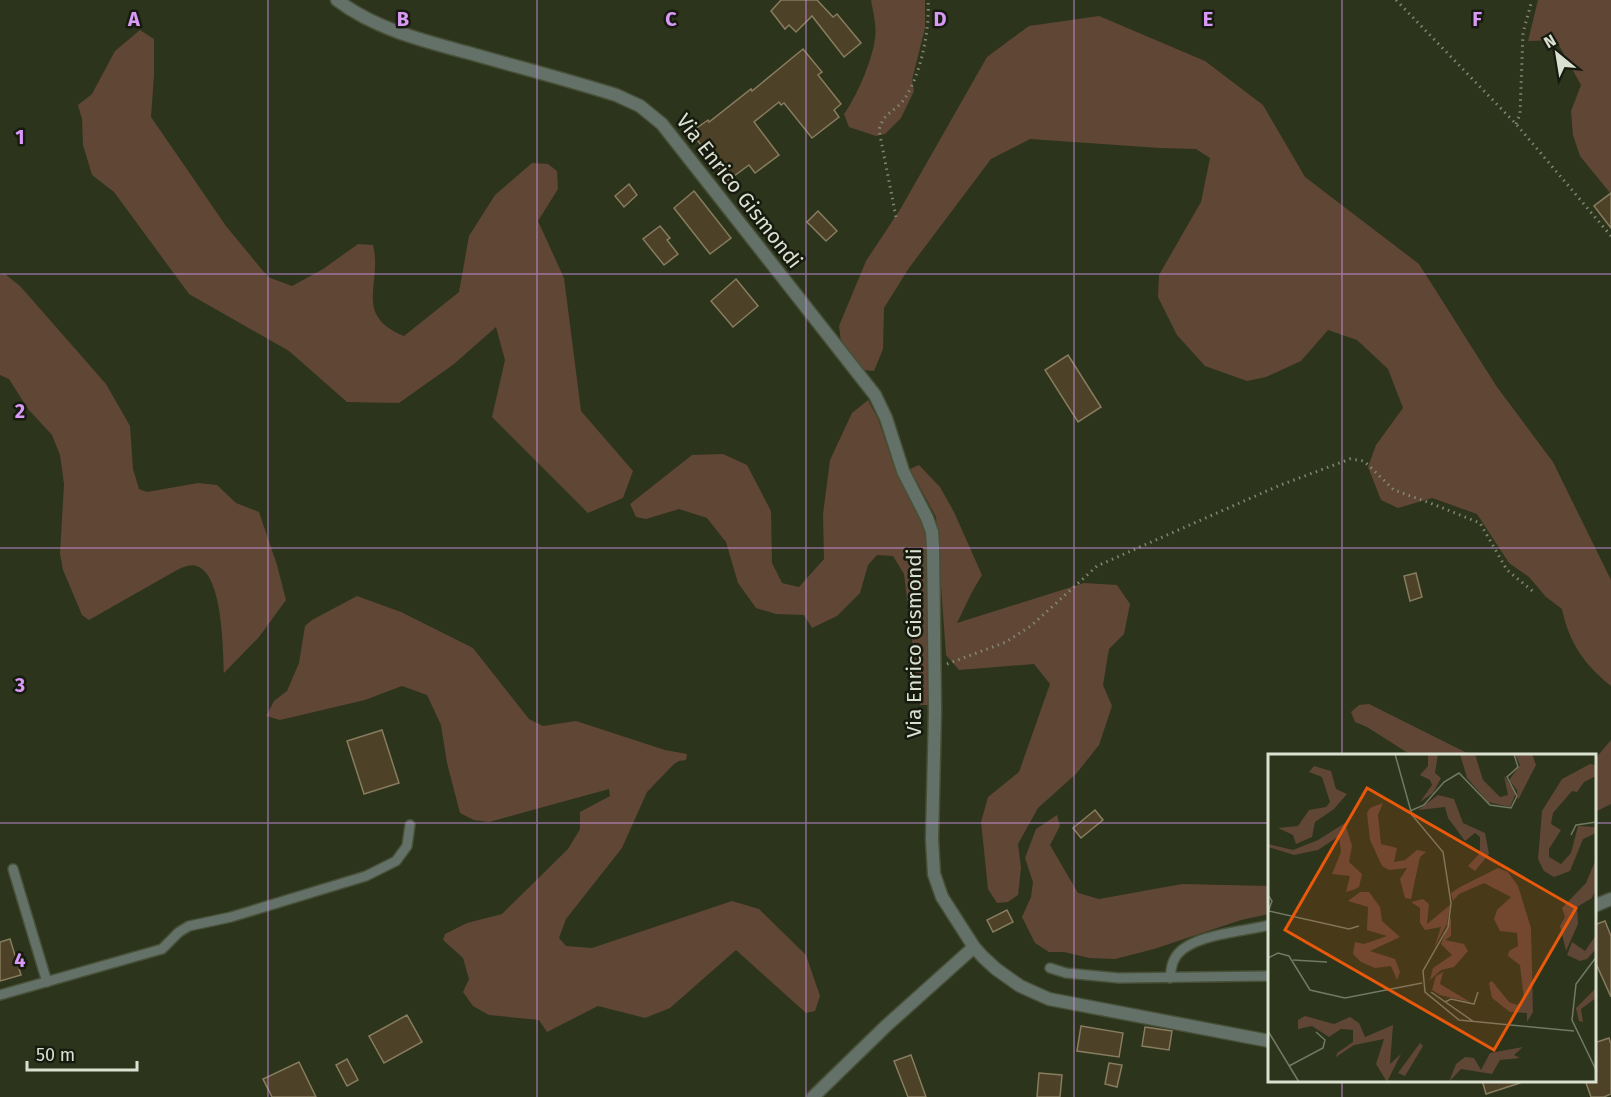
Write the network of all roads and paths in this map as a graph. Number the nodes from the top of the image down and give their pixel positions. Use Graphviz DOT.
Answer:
graph roads {
  1 [pos="337,0"];
  2 [pos="928,0"];
  3 [pos="1396,0"];
  4 [pos="1532,0"];
  5 [pos="1516,124"];
  6 [pos="896,217"];
  7 [pos="1611,236"];
  8 [pos="1535,593"];
  9 [pos="934,670"];
  10 [pos="410,825"];
  11 [pos="12,869"];
  12 [pos="1611,899"];
  13 [pos="1596,905"];
  14 [pos="1268,925"];
  15 [pos="974,947"];
  16 [pos="1050,968"];
  17 [pos="1268,976"];
  18 [pos="1170,978"];
  19 [pos="47,982"];
  20 [pos="0,995"];
  21 [pos="1268,1041"];
  22 [pos="813,1097"];
  1 -- 9 [label="street, Via Enrico Gismondi"];
  2 -- 6 [label="path"];
  3 -- 5 [label="path"];
  4 -- 5 [label="path"];
  5 -- 7 [label="path"];
  8 -- 9 [label="path"];
  9 -- 15 [label="street, Via Enrico Gismondi"];
  10 -- 19 [label="lane"];
  11 -- 19 [label="lane"];
  12 -- 13 [label="street"];
  14 -- 18 [label="lane"];
  15 -- 21 [label="street, Via Enrico Gismondi"];
  15 -- 22 [label="street"];
  16 -- 18 [label="lane"];
  17 -- 18 [label="lane"];
  19 -- 20 [label="lane"];
}
